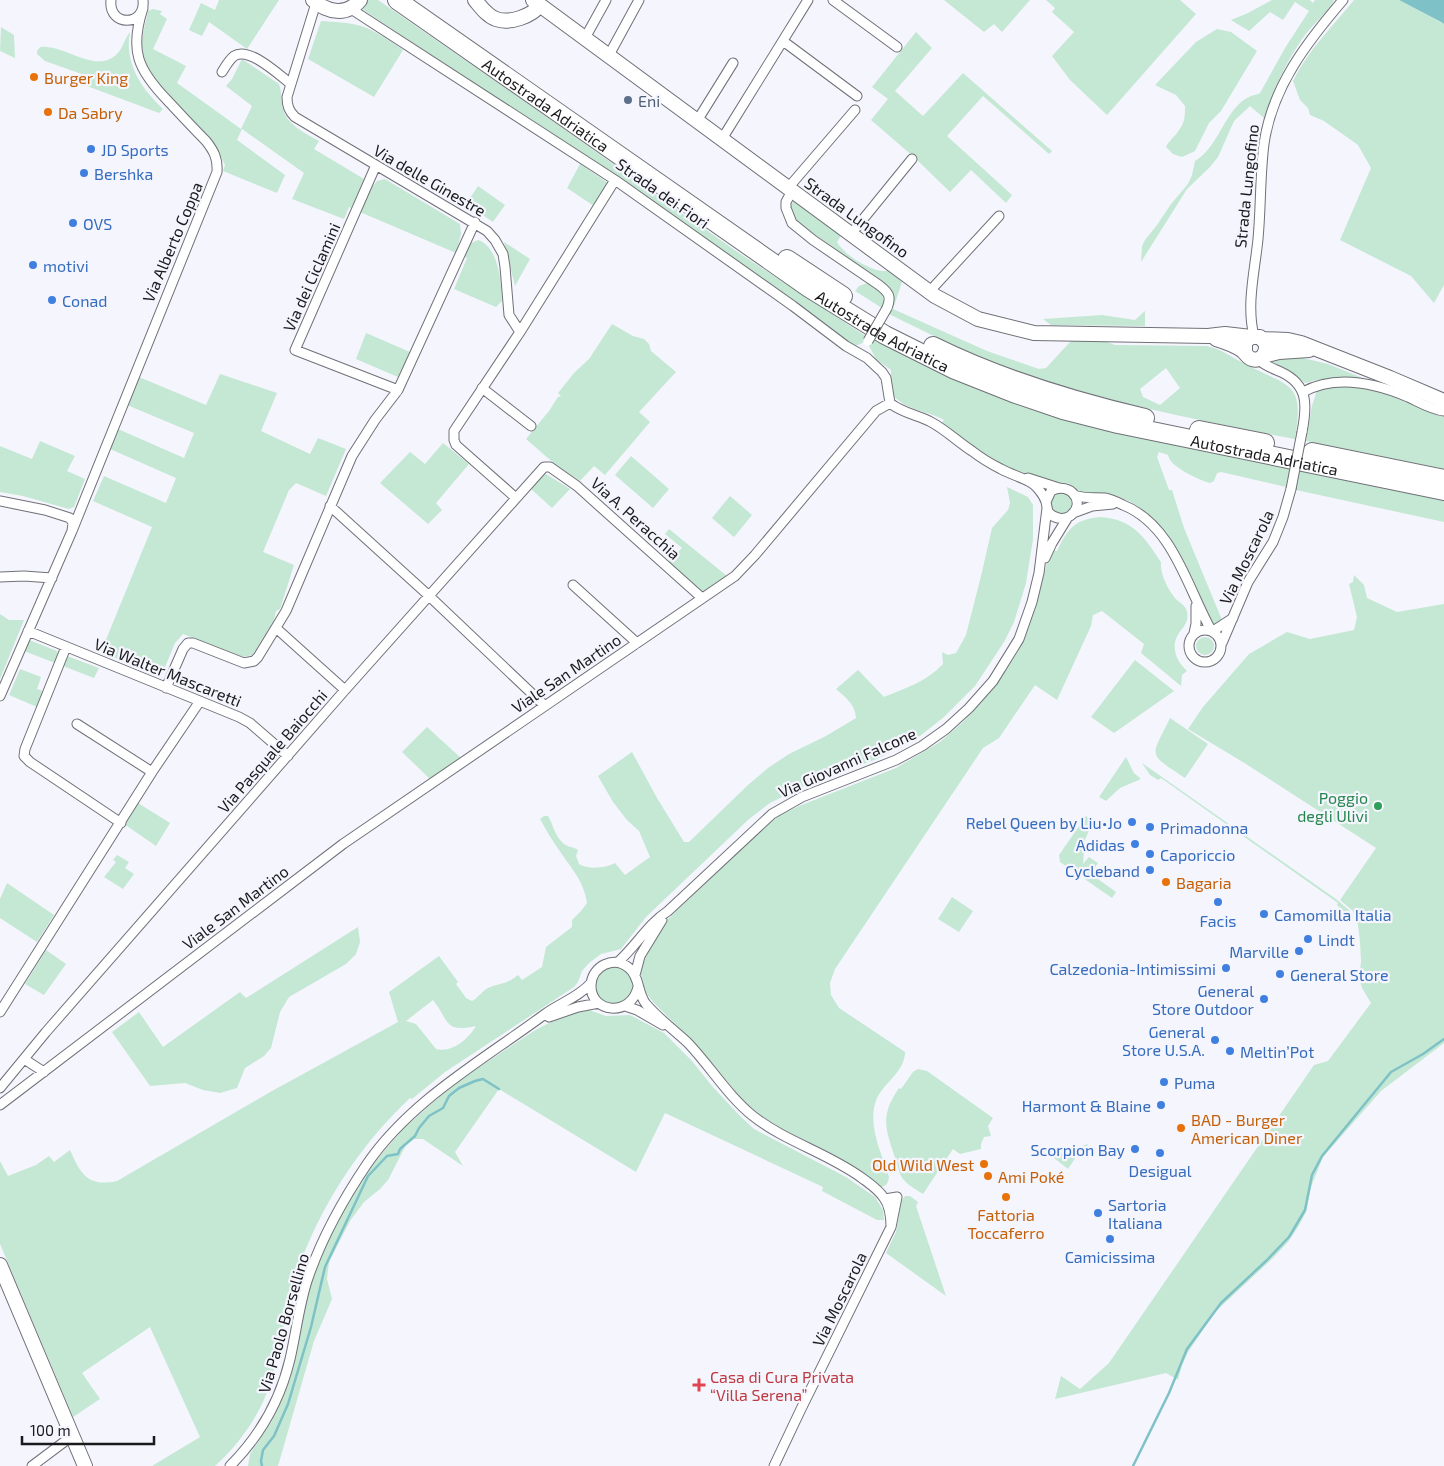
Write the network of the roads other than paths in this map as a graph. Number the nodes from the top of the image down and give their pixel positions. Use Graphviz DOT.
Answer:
graph roads {
  1 [pos="111,0"];
  2 [pos="397,0"];
  3 [pos="418,0"];
  4 [pos="475,0"];
  5 [pos="606,0"];
  6 [pos="639,0"];
  7 [pos="808,0"];
  8 [pos="833,0"];
  9 [pos="1343,0"];
  10 [pos="315,1"];
  11 [pos="539,2"];
  12 [pos="143,4"];
  13 [pos="355,4"];
  14 [pos="585,38"];
  15 [pos="783,41"];
  16 [pos="897,47"];
  17 [pos="609,55"];
  18 [pos="733,64"];
  19 [pos="222,72"];
  20 [pos="291,84"];
  21 [pos="857,96"];
  22 [pos="856,110"];
  23 [pos="697,120"];
  24 [pos="722,139"];
  25 [pos="912,159"];
  26 [pos="376,165"];
  27 [pos="615,180"];
  28 [pos="790,190"];
  29 [pos="999,216"];
  30 [pos="475,222"];
  31 [pos="850,234"];
  32 [pos="929,292"];
  33 [pos="520,332"];
  34 [pos="1208,336"];
  35 [pos="1256,337"];
  36 [pos="1320,350"];
  37 [pos="1244,352"];
  38 [pos="860,353"];
  39 [pos="1261,358"];
  40 [pos="482,388"];
  41 [pos="398,390"];
  42 [pos="1303,392"];
  43 [pos="1444,401"];
  44 [pos="890,403"];
  45 [pos="1444,411"];
  46 [pos="531,426"];
  47 [pos="546,466"];
  48 [pos="1013,474"];
  49 [pos="1444,478"];
  50 [pos="1059,488"];
  51 [pos="1444,491"];
  52 [pos="1074,495"];
  53 [pos="516,498"];
  54 [pos="0,501"];
  55 [pos="84,503"];
  56 [pos="1046,505"];
  57 [pos="1123,505"];
  58 [pos="330,506"];
  59 [pos="57,513"];
  60 [pos="1070,515"];
  61 [pos="72,531"];
  62 [pos="1039,573"];
  63 [pos="0,577"];
  64 [pos="52,578"];
  65 [pos="572,585"];
  66 [pos="429,596"];
  67 [pos="1194,596"];
  68 [pos="702,598"];
  69 [pos="1234,618"];
  70 [pos="276,628"];
  71 [pos="1212,630"];
  72 [pos="28,631"];
  73 [pos="1194,633"];
  74 [pos="637,643"];
  75 [pos="1222,643"];
  76 [pos="66,647"];
  77 [pos="166,688"];
  78 [pos="345,690"];
  79 [pos="0,696"];
  80 [pos="200,701"];
  81 [pos="545,706"];
  82 [pos="78,724"];
  83 [pos="288,756"];
  84 [pos="152,772"];
  85 [pos="121,823"];
  86 [pos="668,911"];
  87 [pos="618,962"];
  88 [pos="636,975"];
  89 [pos="591,982"];
  90 [pos="638,987"];
  91 [pos="599,1003"];
  92 [pos="625,1006"];
  93 [pos="0,1012"];
  94 [pos="533,1024"];
  95 [pos="675,1032"];
  96 [pos="24,1059"];
  97 [pos="44,1072"];
  98 [pos="0,1088"];
  99 [pos="1,1102"];
  100 [pos="885,1199"];
  101 [pos="891,1227"];
  102 [pos="0,1265"];
  103 [pos="72,1436"];
  104 [pos="235,1464"];
  105 [pos="32,1466"];
  106 [pos="85,1466"];
  107 [pos="774,1466"];
  1 -- 12 [label="street"];
  2 -- 51 [label="highway, Autostrada Adriatica"];
  3 -- 49 [label="highway, Autostrada Adriatica"];
  4 -- 11 [label="main road"];
  5 -- 14 [label="street"];
  6 -- 17 [label="street"];
  7 -- 15 [label="street"];
  8 -- 16 [label="street"];
  9 -- 35 [label="street, Strada Lungofino"];
  10 -- 13 [label="main road, Strada dei Fiori"];
  10 -- 20 [label="street, Via delle Ginestre"];
  11 -- 14 [label="main road, Strada Lungofino"];
  12 -- 55 [label="street, Via Alberto Coppa"];
  13 -- 27 [label="street, Strada dei Fiori"];
  14 -- 17 [label="main road, Strada Lungofino"];
  15 -- 21 [label="street"];
  15 -- 24 [label="street"];
  17 -- 23 [label="main road, Strada Lungofino"];
  18 -- 23 [label="street"];
  19 -- 20 [label="street"];
  20 -- 26 [label="street, Via delle Ginestre"];
  22 -- 28 [label="street"];
  23 -- 24 [label="main road, Strada Lungofino"];
  24 -- 28 [label="main road, Strada Lungofino"];
  25 -- 31 [label="street"];
  26 -- 30 [label="street, Via delle Ginestre"];
  26 -- 41 [label="street, Via dei Ciclamini"];
  27 -- 33 [label="street"];
  27 -- 38 [label="street, Strada dei Fiori"];
  28 -- 31 [label="main road, Strada Lungofino"];
  28 -- 38 [label="street, bridge"];
  29 -- 32 [label="street"];
  30 -- 33 [label="street, Via delle Ginestre"];
  30 -- 41 [label="street"];
  31 -- 32 [label="main road, Strada Lungofino"];
  32 -- 34 [label="main road, Strada Lungofino"];
  33 -- 40 [label="street"];
  34 -- 35 [label="main road, Strada Lungofino"];
  34 -- 37 [label="main road, Strada Lungofino"];
  35 -- 36 [label="main road, Strada Lungofino"];
  35 -- 37 [label="main road"];
  35 -- 39 [label="main road, Strada Lungofino"];
  36 -- 39 [label="main road, Strada Lungofino"];
  36 -- 43 [label="main road, Strada Lungofino"];
  37 -- 39 [label="main road, Strada Lungofino"];
  38 -- 44 [label="street"];
  39 -- 42 [label="street"];
  40 -- 46 [label="street"];
  40 -- 53 [label="street"];
  41 -- 58 [label="street"];
  42 -- 45 [label="street"];
  42 -- 69 [label="street, Via Moscarola, bridge"];
  44 -- 48 [label="street"];
  44 -- 68 [label="street, Viale San Martino"];
  47 -- 53 [label="street, Via Pasquale Baiocchi"];
  47 -- 68 [label="street, Via A. Peracchia"];
  48 -- 50 [label="street"];
  48 -- 56 [label="street"];
  50 -- 52 [label="street"];
  50 -- 56 [label="street"];
  52 -- 57 [label="street"];
  52 -- 60 [label="street"];
  53 -- 66 [label="street, Via Pasquale Baiocchi"];
  54 -- 59 [label="street"];
  55 -- 59 [label="street"];
  55 -- 61 [label="street, Via Alberto Coppa"];
  56 -- 60 [label="street"];
  56 -- 62 [label="street, Via Giovanni Falcone"];
  57 -- 60 [label="street"];
  57 -- 67 [label="street"];
  58 -- 66 [label="street"];
  58 -- 70 [label="street"];
  59 -- 61 [label="street"];
  60 -- 62 [label="street, Via Giovanni Falcone"];
  61 -- 64 [label="street, Via Alberto Coppa"];
  62 -- 86 [label="street, Via Giovanni Falcone"];
  63 -- 64 [label="street"];
  64 -- 72 [label="street, Via Alberto Coppa"];
  65 -- 74 [label="street"];
  66 -- 78 [label="street, Via Pasquale Baiocchi"];
  66 -- 81 [label="street"];
  67 -- 71 [label="street"];
  67 -- 73 [label="street"];
  68 -- 74 [label="street, Viale San Martino"];
  69 -- 71 [label="street"];
  69 -- 75 [label="street, Via Moscarola"];
  70 -- 77 [label="street"];
  70 -- 78 [label="street"];
  71 -- 73 [label="street"];
  71 -- 75 [label="street"];
  72 -- 76 [label="street, Via Walter Mascaretti"];
  72 -- 79 [label="street, Via Alberto Coppa"];
  73 -- 75 [label="street"];
  74 -- 81 [label="street, Viale San Martino"];
  76 -- 77 [label="street, Via Walter Mascaretti"];
  76 -- 85 [label="street"];
  77 -- 80 [label="street, Via Walter Mascaretti"];
  78 -- 83 [label="street, Via Pasquale Baiocchi"];
  80 -- 83 [label="street, Via Walter Mascaretti"];
  80 -- 84 [label="street"];
  81 -- 97 [label="street, Viale San Martino"];
  82 -- 84 [label="street"];
  83 -- 96 [label="street, Via Pasquale Baiocchi"];
  84 -- 85 [label="street"];
  85 -- 93 [label="street"];
  86 -- 87 [label="street, Via Giovanni Falcone"];
  86 -- 88 [label="street, Via Giovanni Falcone"];
  87 -- 88 [label="street"];
  87 -- 89 [label="street"];
  88 -- 90 [label="street"];
  89 -- 91 [label="street"];
  89 -- 94 [label="street, Via Paolo Borsellino"];
  90 -- 92 [label="street"];
  90 -- 95 [label="street"];
  91 -- 92 [label="street"];
  91 -- 94 [label="street, Via Paolo Borsellino"];
  92 -- 95 [label="street"];
  94 -- 104 [label="street, Via Paolo Borsellino"];
  95 -- 100 [label="street"];
  96 -- 97 [label="street"];
  96 -- 98 [label="street, Via Pasquale Baiocchi"];
  97 -- 99 [label="street, Viale San Martino"];
  100 -- 101 [label="street"];
  100 -- 101 [label="street, Via Moscarola"];
  101 -- 107 [label="street, Via Moscarola"];
  102 -- 103 [label="main road"];
  103 -- 105 [label="street"];
  103 -- 106 [label="main road"];
}
